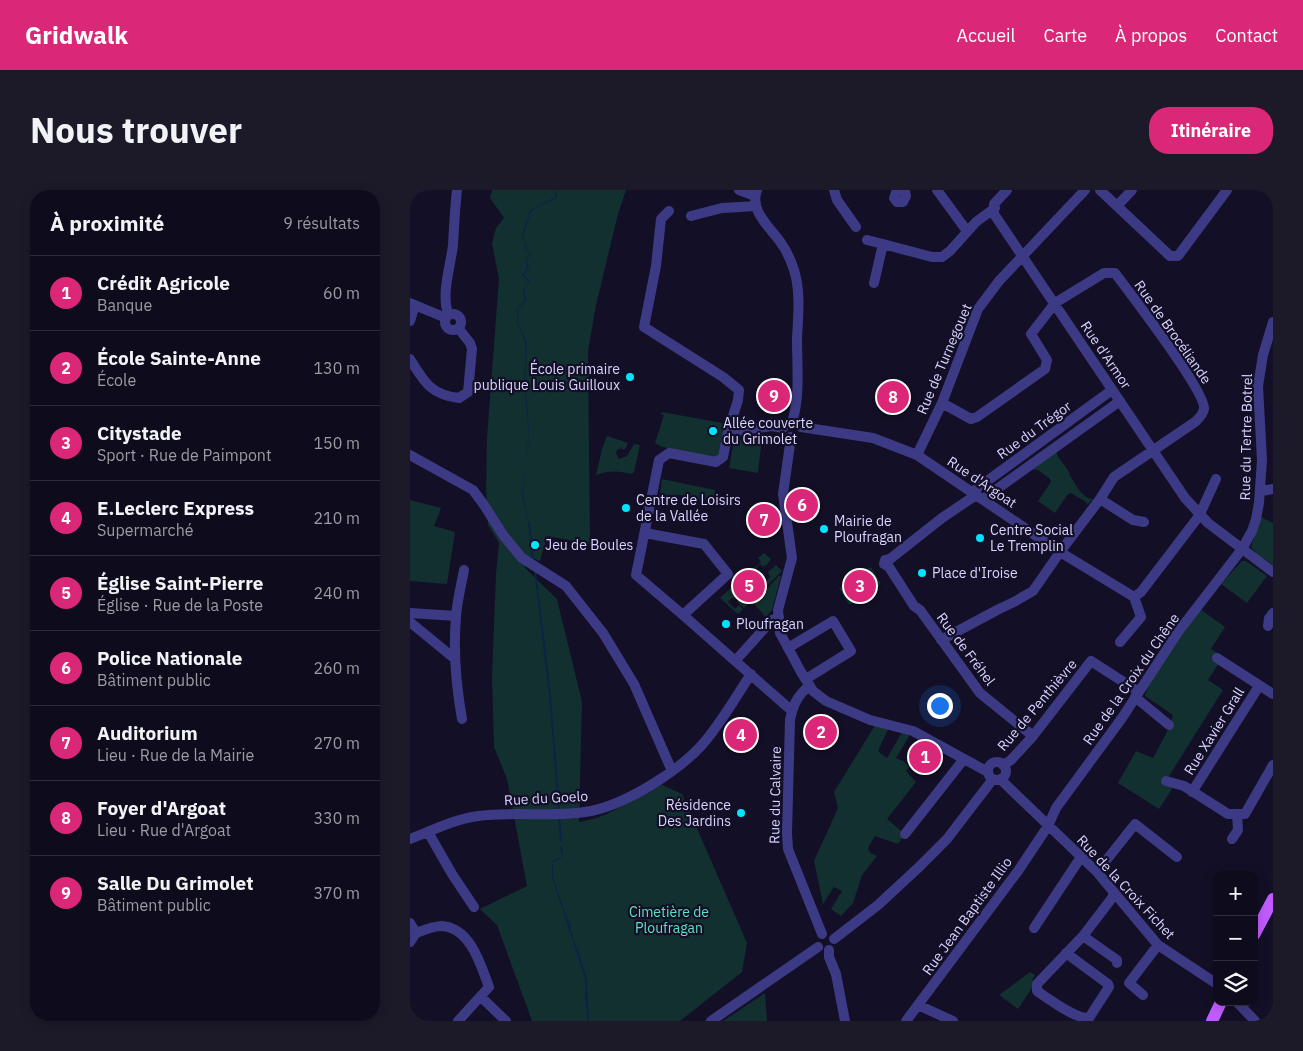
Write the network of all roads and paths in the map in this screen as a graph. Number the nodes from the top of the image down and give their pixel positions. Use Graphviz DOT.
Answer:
graph roads {
  1 [pos="457,190"];
  2 [pos="739,190"];
  3 [pos="897,190"];
  4 [pos="905,190"];
  5 [pos="937,190"];
  6 [pos="1007,190"];
  7 [pos="1085,190"];
  8 [pos="1100,190"];
  9 [pos="1132,190"];
  10 [pos="1227,190"];
  11 [pos="832,191"];
  12 [pos="756,197"];
  13 [pos="1117,206"];
  14 [pos="994,208"];
  15 [pos="669,211"];
  16 [pos="691,216"];
  17 [pos="856,228"];
  18 [pos="967,232"];
  19 [pos="867,240"];
  20 [pos="883,244"];
  21 [pos="1023,255"];
  22 [pos="874,283"];
  23 [pos="1055,303"];
  24 [pos="413,304"];
  25 [pos="448,316"];
  26 [pos="410,321"];
  27 [pos="1273,322"];
  28 [pos="410,360"];
  29 [pos="1112,390"];
  30 [pos="1120,401"];
  31 [pos="942,403"];
  32 [pos="793,419"];
  33 [pos="801,426"];
  34 [pos="783,428"];
  35 [pos="728,432"];
  36 [pos="791,437"];
  37 [pos="1152,450"];
  38 [pos="917,455"];
  39 [pos="410,456"];
  40 [pos="1216,479"];
  41 [pos="1273,489"];
  42 [pos="1261,490"];
  43 [pos="977,495"];
  44 [pos="1100,500"];
  45 [pos="1199,516"];
  46 [pos="1144,522"];
  47 [pos="645,533"];
  48 [pos="1242,549"];
  49 [pos="1060,552"];
  50 [pos="464,570"];
  51 [pos="1273,572"];
  52 [pos="1134,597"];
  53 [pos="1273,613"];
  54 [pos="456,616"];
  55 [pos="683,616"];
  56 [pos="778,617"];
  57 [pos="410,618"];
  58 [pos="1268,626"];
  59 [pos="942,640"];
  60 [pos="1120,642"];
  61 [pos="788,648"];
  62 [pos="1217,658"];
  63 [pos="455,659"];
  64 [pos="736,660"];
  65 [pos="751,674"];
  66 [pos="808,683"];
  67 [pos="1259,686"];
  68 [pos="1137,694"];
  69 [pos="1273,694"];
  70 [pos="792,711"];
  71 [pos="462,719"];
  72 [pos="1169,724"];
  73 [pos="1033,736"];
  74 [pos="964,759"];
  75 [pos="1004,765"];
  76 [pos="1272,769"];
  77 [pos="672,771"];
  78 [pos="993,777"];
  79 [pos="1166,781"];
  80 [pos="1192,792"];
  81 [pos="1237,814"];
  82 [pos="1048,826"];
  83 [pos="428,832"];
  84 [pos="905,834"];
  85 [pos="410,839"];
  86 [pos="1232,839"];
  87 [pos="1081,857"];
  88 [pos="1177,857"];
  89 [pos="1097,872"];
  90 [pos="1114,892"];
  91 [pos="1273,899"];
  92 [pos="474,907"];
  93 [pos="410,923"];
  94 [pos="1258,927"];
  95 [pos="1034,928"];
  96 [pos="416,933"];
  97 [pos="822,934"];
  98 [pos="1083,936"];
  99 [pos="834,939"];
  100 [pos="410,942"];
  101 [pos="1158,945"];
  102 [pos="818,946"];
  103 [pos="829,950"];
  104 [pos="1066,953"];
  105 [pos="1117,964"];
  106 [pos="1213,981"];
  107 [pos="1143,995"];
  108 [pos="481,998"];
  109 [pos="918,1005"];
  110 [pos="1219,1006"];
  111 [pos="1241,1006"];
  112 [pos="1091,1019"];
  113 [pos="458,1021"];
  114 [pos="506,1021"];
  115 [pos="711,1021"];
  116 [pos="845,1021"];
  117 [pos="906,1021"];
  118 [pos="953,1021"];
  119 [pos="1212,1021"];
  120 [pos="1255,1021"];
  1 -- 25 [label="street"];
  2 -- 12 [label="street"];
  3 -- 4 [label="street"];
  5 -- 18 [label="street"];
  6 -- 14 [label="street"];
  7 -- 21 [label="street, Rue de Turnegouet"];
  8 -- 13 [label="street"];
  9 -- 13 [label="street"];
  10 -- 13 [label="street"];
  11 -- 17 [label="street"];
  12 -- 16 [label="street"];
  12 -- 32 [label="street"];
  14 -- 18 [label="street"];
  14 -- 21 [label="street, Rue d'Armor"];
  15 -- 35 [label="street"];
  18 -- 20 [label="street"];
  19 -- 20 [label="street"];
  20 -- 22 [label="street"];
  21 -- 23 [label="street, Rue d'Armor"];
  21 -- 31 [label="street, Rue de Turnegouet"];
  23 -- 29 [label="street, Rue d'Armor"];
  23 -- 31 [label="street"];
  23 -- 37 [label="street, Rue de Brocéliande"];
  24 -- 25 [label="street"];
  24 -- 26 [label="street"];
  25 -- 28 [label="street"];
  27 -- 42 [label="street, Rue du Tertre Botrel"];
  29 -- 30 [label="street, Rue d'Armor"];
  29 -- 43 [label="street, Rue du Trégor"];
  30 -- 37 [label="street, Rue d'Armor"];
  30 -- 43 [label="street, Rue du Trégor"];
  31 -- 38 [label="street, Rue de Turnegouet"];
  32 -- 33 [label="street"];
  32 -- 34 [label="street"];
  33 -- 36 [label="street"];
  33 -- 38 [label="street, Rue d'Argoat"];
  34 -- 35 [label="street"];
  34 -- 36 [label="street"];
  35 -- 47 [label="street"];
  36 -- 56 [label="street"];
  37 -- 44 [label="street"];
  37 -- 45 [label="street, Rue d'Armor"];
  38 -- 43 [label="street, Rue d'Argoat"];
  39 -- 77 [label="street"];
  40 -- 45 [label="street"];
  41 -- 42 [label="street"];
  42 -- 48 [label="street, Rue du Tertre Botrel"];
  43 -- 49 [label="street, Rue d'Argoat"];
  43 -- 59 [label="street, Rue de Fréhel"];
  44 -- 46 [label="street"];
  44 -- 49 [label="street"];
  45 -- 48 [label="street, Rue d'Armor"];
  45 -- 52 [label="street"];
  47 -- 55 [label="street"];
  47 -- 55 [label="street"];
  48 -- 51 [label="street, Rue d'Armor"];
  48 -- 68 [label="street, Rue de la Croix du Chêne"];
  49 -- 52 [label="street, Rue d'Argoat"];
  49 -- 59 [label="street"];
  50 -- 54 [label="street"];
  52 -- 60 [label="street"];
  53 -- 58 [label="street"];
  54 -- 57 [label="street"];
  54 -- 63 [label="street"];
  55 -- 64 [label="street"];
  56 -- 61 [label="street"];
  56 -- 64 [label="street"];
  57 -- 63 [label="street"];
  59 -- 73 [label="street, Rue de Fréhel"];
  61 -- 66 [label="street"];
  61 -- 66 [label="street, Rue du Calvaire"];
  62 -- 67 [label="street"];
  63 -- 71 [label="street"];
  64 -- 65 [label="street"];
  65 -- 70 [label="street"];
  65 -- 77 [label="street, Rue du Goelo"];
  66 -- 70 [label="street, Rue du Calvaire"];
  66 -- 74 [label="street, Rue de la Croix Fichet"];
  67 -- 69 [label="street"];
  67 -- 80 [label="street, Rue Xavier Grall"];
  68 -- 72 [label="street"];
  68 -- 73 [label="street, Rue de Penthièvre"];
  68 -- 82 [label="street, Rue de la Croix du Chêne"];
  70 -- 97 [label="street, Rue du Calvaire"];
  73 -- 75 [label="street, Rue de Penthièvre"];
  74 -- 78 [label="street, Rue de la Croix Fichet"];
  74 -- 84 [label="street"];
  75 -- 78 [label="street"];
  75 -- 78 [label="street"];
  76 -- 81 [label="street"];
  77 -- 83 [label="street, Rue du Goelo"];
  78 -- 82 [label="street, Rue de la Croix Fichet"];
  78 -- 99 [label="street"];
  79 -- 80 [label="street"];
  80 -- 81 [label="street"];
  81 -- 86 [label="street"];
  82 -- 87 [label="street, Rue de la Croix Fichet"];
  82 -- 109 [label="street, Rue Jean Baptiste Illio"];
  83 -- 85 [label="street, Rue du Goelo"];
  83 -- 92 [label="street"];
  87 -- 89 [label="street, Rue de la Croix Fichet"];
  87 -- 95 [label="street"];
  88 -- 89 [label="street"];
  89 -- 90 [label="street, Rue de la Croix Fichet"];
  90 -- 98 [label="street"];
  90 -- 101 [label="street, Rue de la Croix Fichet"];
  91 -- 94 [label="main road"];
  93 -- 96 [label="street"];
  96 -- 100 [label="street"];
  96 -- 108 [label="street"];
  97 -- 99 [label="street"];
  97 -- 102 [label="street"];
  98 -- 104 [label="street"];
  98 -- 105 [label="street"];
  99 -- 103 [label="street"];
  101 -- 106 [label="street, Rue de la Croix Fichet"];
  101 -- 107 [label="street"];
  102 -- 103 [label="street"];
  102 -- 115 [label="street"];
  103 -- 116 [label="street"];
  104 -- 112 [label="street"];
  104 -- 112 [label="street"];
  108 -- 113 [label="street"];
  108 -- 114 [label="street"];
  109 -- 117 [label="street, Rue Jean Baptiste Illio"];
  109 -- 118 [label="street"];
  110 -- 119 [label="main road"];
  111 -- 120 [label="street"];
}
